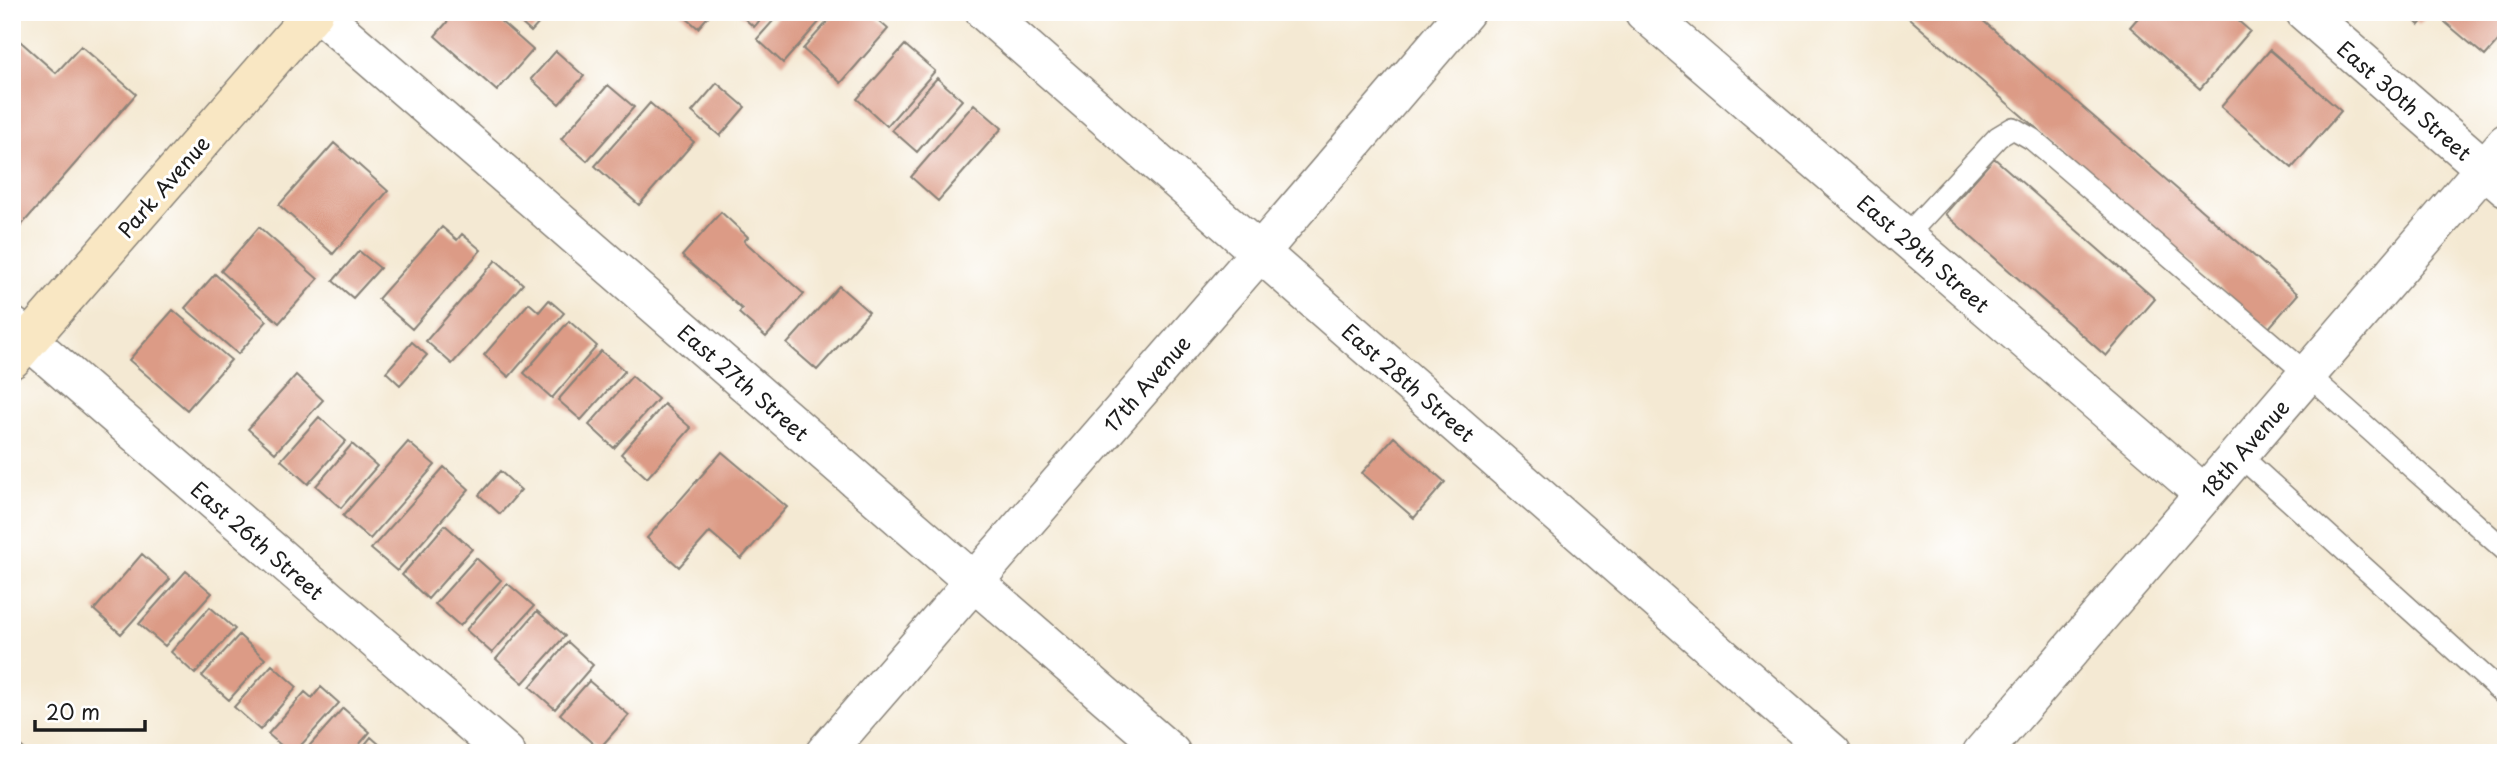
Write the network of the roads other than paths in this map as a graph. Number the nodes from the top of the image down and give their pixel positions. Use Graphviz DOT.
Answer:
graph roads {
  1 [pos="316,12"];
  2 [pos="985,12"];
  3 [pos="1465,12"];
  4 [pos="1644,12"];
  5 [pos="2305,12"];
  6 [pos="2499,166"];
  7 [pos="1905,237"];
  8 [pos="1260,252"];
  9 [pos="18,342"];
  10 [pos="2307,374"];
  11 [pos="2238,454"];
  12 [pos="2204,494"];
  13 [pos="2506,551"];
  14 [pos="974,582"];
  15 [pos="2506,696"];
  16 [pos="506,753"];
  17 [pos="825,753"];
  18 [pos="1171,753"];
  19 [pos="1832,753"];
  20 [pos="1982,753"];
  1 -- 9 [label="street, Park Avenue"];
  1 -- 14 [label="street, East 27th Street"];
  2 -- 8 [label="street, East 28th Street"];
  3 -- 8 [label="street, 17th Avenue"];
  4 -- 7 [label="street, East 29th Street"];
  5 -- 6 [label="street, East 30th Street"];
  6 -- 10 [label="street, 18th Avenue"];
  7 -- 10 [label="lane"];
  7 -- 12 [label="street, East 29th Street"];
  8 -- 14 [label="street, 17th Avenue"];
  8 -- 19 [label="street, East 28th Street"];
  9 -- 16 [label="street, East 26th Street"];
  10 -- 11 [label="street, 18th Avenue"];
  10 -- 13 [label="lane"];
  11 -- 12 [label="street, 18th Avenue"];
  11 -- 15 [label="lane"];
  12 -- 20 [label="street, 18th Avenue"];
  14 -- 17 [label="street, 17th Avenue"];
  14 -- 18 [label="street, East 27th Street"];
}
